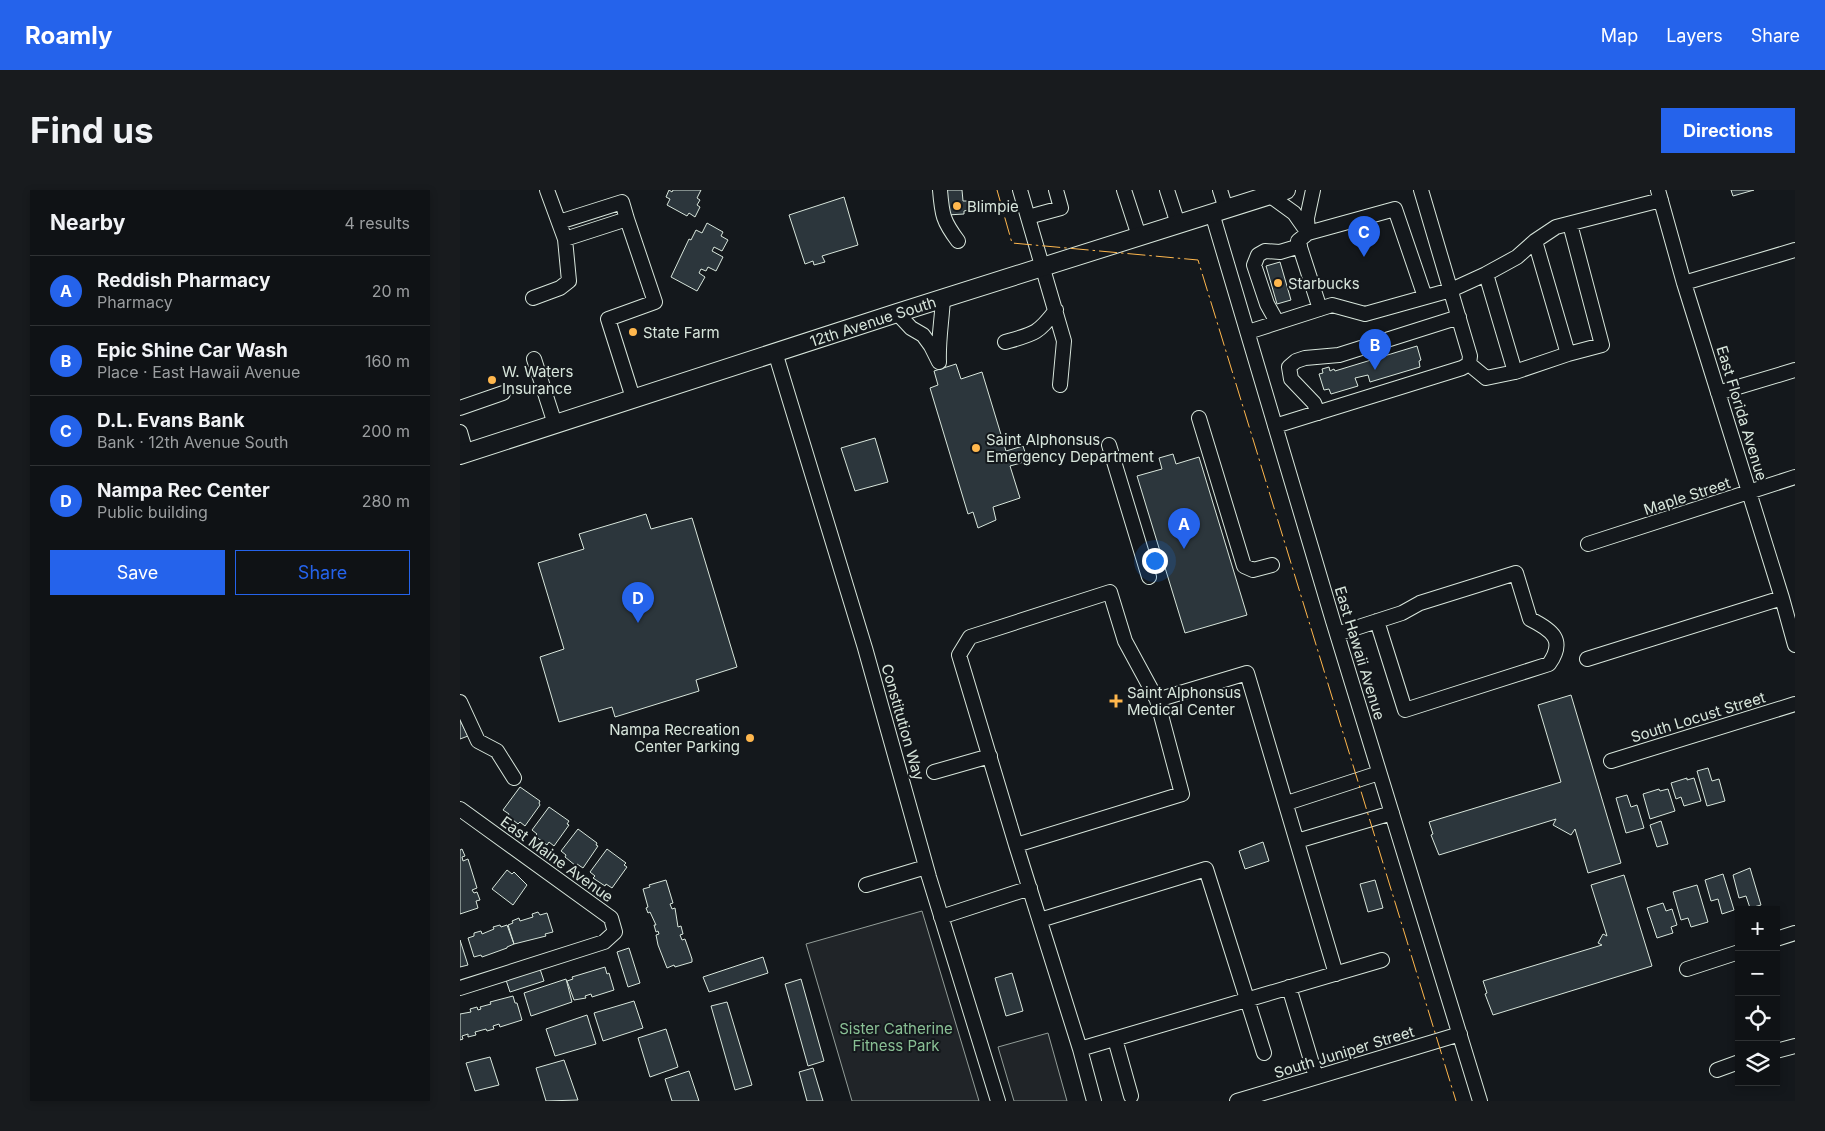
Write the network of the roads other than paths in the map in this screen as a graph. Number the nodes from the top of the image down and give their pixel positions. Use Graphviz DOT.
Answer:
graph roads {
  1 [pos="548,190"];
  2 [pos="940,190"];
  3 [pos="1020,190"];
  4 [pos="1056,190"];
  5 [pos="1124,190"];
  6 [pos="1167,190"];
  7 [pos="1220,190"];
  8 [pos="1313,190"];
  9 [pos="1421,190"];
  10 [pos="1278,193"];
  11 [pos="1659,193"];
  12 [pos="1219,211"];
  13 [pos="1028,217"];
  14 [pos="627,218"];
  15 [pos="559,222"];
  16 [pos="1178,224"];
  17 [pos="1570,224"];
  18 [pos="1308,233"];
  19 [pos="1139,236"];
  20 [pos="565,239"];
  21 [pos="958,241"];
  22 [pos="1535,241"];
  23 [pos="1300,246"];
  24 [pos="1795,250"];
  25 [pos="1043,266"];
  26 [pos="1486,274"];
  27 [pos="1684,283"];
  28 [pos="1451,290"];
  29 [pos="1424,297"];
  30 [pos="533,298"];
  31 [pos="943,298"];
  32 [pos="1320,309"];
  33 [pos="1056,310"];
  34 [pos="897,313"];
  35 [pos="1459,317"];
  36 [pos="1277,322"];
  37 [pos="1248,332"];
  38 [pos="1006,342"];
  39 [pos="774,352"];
  40 [pos="1568,354"];
  41 [pos="534,359"];
  42 [pos="1469,364"];
  43 [pos="1795,370"];
  44 [pos="1515,372"];
  45 [pos="1060,385"];
  46 [pos="1718,392"];
  47 [pos="503,393"];
  48 [pos="633,398"];
  49 [pos="460,408"];
  50 [pos="1318,413"];
  51 [pos="1198,418"];
  52 [pos="555,424"];
  53 [pos="1275,426"];
  54 [pos="460,432"];
  55 [pos="1108,445"];
  56 [pos="463,454"];
  57 [pos="1795,477"];
  58 [pos="1750,493"];
  59 [pos="1588,544"];
  60 [pos="1272,565"];
  61 [pos="1149,577"];
  62 [pos="1782,598"];
  63 [pos="1377,621"];
  64 [pos="1337,634"];
  65 [pos="1795,645"];
  66 [pos="1586,659"];
  67 [pos="1157,700"];
  68 [pos="460,702"];
  69 [pos="1795,704"];
  70 [pos="990,756"];
  71 [pos="1611,761"];
  72 [pos="934,772"];
  73 [pos="1379,773"];
  74 [pos="514,778"];
  75 [pos="1286,803"];
  76 [pos="460,809"];
  77 [pos="1392,813"];
  78 [pos="1297,841"];
  79 [pos="1016,845"];
  80 [pos="926,867"];
  81 [pos="866,885"];
  82 [pos="1030,888"];
  83 [pos="941,917"];
  84 [pos="1040,920"];
  85 [pos="1795,933"];
  86 [pos="1780,938"];
  87 [pos="1735,953"];
  88 [pos="1382,960"];
  89 [pos="1687,968"];
  90 [pos="1336,974"];
  91 [pos="1289,987"];
  92 [pos="460,988"];
  93 [pos="1246,1000"];
  94 [pos="1460,1034"];
  95 [pos="1115,1039"];
  96 [pos="1795,1046"];
  97 [pos="1080,1049"];
  98 [pos="1780,1050"];
  99 [pos="1264,1053"];
  100 [pos="1735,1063"];
  101 [pos="1716,1070"];
  102 [pos="1316,1077"];
  103 [pos="1131,1096"];
  104 [pos="998,1101"];
  105 [pos="1094,1101"];
  106 [pos="1237,1101"];
  107 [pos="1480,1101"];
  1 -- 15 [label="street"];
  2 -- 21 [label="street"];
  3 -- 13 [label="street"];
  4 -- 13 [label="street"];
  5 -- 19 [label="street"];
  6 -- 16 [label="street"];
  7 -- 12 [label="street, East Hawaii Avenue"];
  8 -- 18 [label="street"];
  9 -- 28 [label="street"];
  10 -- 12 [label="main road, 12th Avenue South"];
  10 -- 18 [label="street"];
  11 -- 17 [label="street"];
  11 -- 27 [label="street, East Florida Avenue"];
  12 -- 16 [label="main road, 12th Avenue South"];
  12 -- 37 [label="street, East Hawaii Avenue"];
  13 -- 25 [label="street"];
  14 -- 15 [label="street"];
  14 -- 20 [label="street"];
  14 -- 48 [label="street"];
  15 -- 20 [label="street"];
  16 -- 19 [label="main road, 12th Avenue South"];
  17 -- 22 [label="street"];
  17 -- 40 [label="street"];
  18 -- 23 [label="street"];
  18 -- 29 [label="street"];
  19 -- 25 [label="main road, 12th Avenue South"];
  20 -- 30 [label="street"];
  22 -- 26 [label="street"];
  22 -- 40 [label="street"];
  23 -- 32 [label="street"];
  23 -- 36 [label="street"];
  24 -- 27 [label="street"];
  25 -- 31 [label="main road, 12th Avenue South"];
  25 -- 33 [label="street"];
  26 -- 28 [label="street"];
  26 -- 44 [label="street"];
  27 -- 46 [label="street, East Florida Avenue"];
  28 -- 29 [label="street"];
  28 -- 35 [label="street"];
  29 -- 32 [label="street"];
  31 -- 34 [label="main road, 12th Avenue South"];
  31 -- 34 [label="street"];
  32 -- 36 [label="street"];
  33 -- 38 [label="street"];
  33 -- 45 [label="street"];
  34 -- 39 [label="main road, 12th Avenue South"];
  35 -- 42 [label="street"];
  35 -- 50 [label="street"];
  36 -- 37 [label="street"];
  37 -- 53 [label="street, East Hawaii Avenue"];
  39 -- 48 [label="main road, 12th Avenue South"];
  39 -- 80 [label="street, Constitution Way"];
  40 -- 44 [label="street"];
  41 -- 52 [label="street"];
  42 -- 44 [label="street"];
  42 -- 50 [label="street"];
  43 -- 46 [label="street"];
  46 -- 58 [label="street, East Florida Avenue"];
  47 -- 49 [label="street"];
  48 -- 52 [label="main road, 12th Avenue South"];
  50 -- 53 [label="street"];
  51 -- 60 [label="street"];
  52 -- 56 [label="main road, 12th Avenue South"];
  53 -- 64 [label="street, East Hawaii Avenue"];
  54 -- 56 [label="street"];
  55 -- 61 [label="street"];
  57 -- 58 [label="street, Maple Street"];
  58 -- 59 [label="street, Maple Street"];
  58 -- 62 [label="street, East Florida Avenue"];
  62 -- 65 [label="street, East Florida Avenue"];
  62 -- 66 [label="street"];
  63 -- 63 [label="street"];
  63 -- 64 [label="street"];
  64 -- 73 [label="street, East Hawaii Avenue"];
  67 -- 70 [label="street"];
  67 -- 75 [label="street"];
  67 -- 79 [label="street"];
  68 -- 74 [label="street"];
  69 -- 71 [label="street, South Locust Street"];
  70 -- 72 [label="street"];
  70 -- 79 [label="street"];
  73 -- 75 [label="street"];
  73 -- 77 [label="street, East Hawaii Avenue"];
  75 -- 78 [label="street"];
  76 -- 92 [label="street, East Maine Avenue"];
  77 -- 78 [label="street"];
  77 -- 94 [label="street, East Hawaii Avenue"];
  78 -- 90 [label="street"];
  79 -- 82 [label="street"];
  80 -- 81 [label="street"];
  80 -- 83 [label="street, Constitution Way"];
  82 -- 83 [label="street"];
  82 -- 84 [label="street"];
  83 -- 104 [label="street, Constitution Way"];
  84 -- 93 [label="street"];
  84 -- 97 [label="street"];
  85 -- 86 [label="street"];
  87 -- 89 [label="street"];
  88 -- 90 [label="street"];
  90 -- 91 [label="street"];
  91 -- 93 [label="street"];
  91 -- 102 [label="street"];
  93 -- 95 [label="street"];
  93 -- 99 [label="street"];
  94 -- 102 [label="street, South Juniper Street"];
  94 -- 107 [label="street, East Hawaii Avenue"];
  95 -- 97 [label="street"];
  95 -- 103 [label="street"];
  96 -- 98 [label="street"];
  97 -- 105 [label="street"];
  100 -- 101 [label="street"];
  102 -- 106 [label="street, South Juniper Street"];
}
